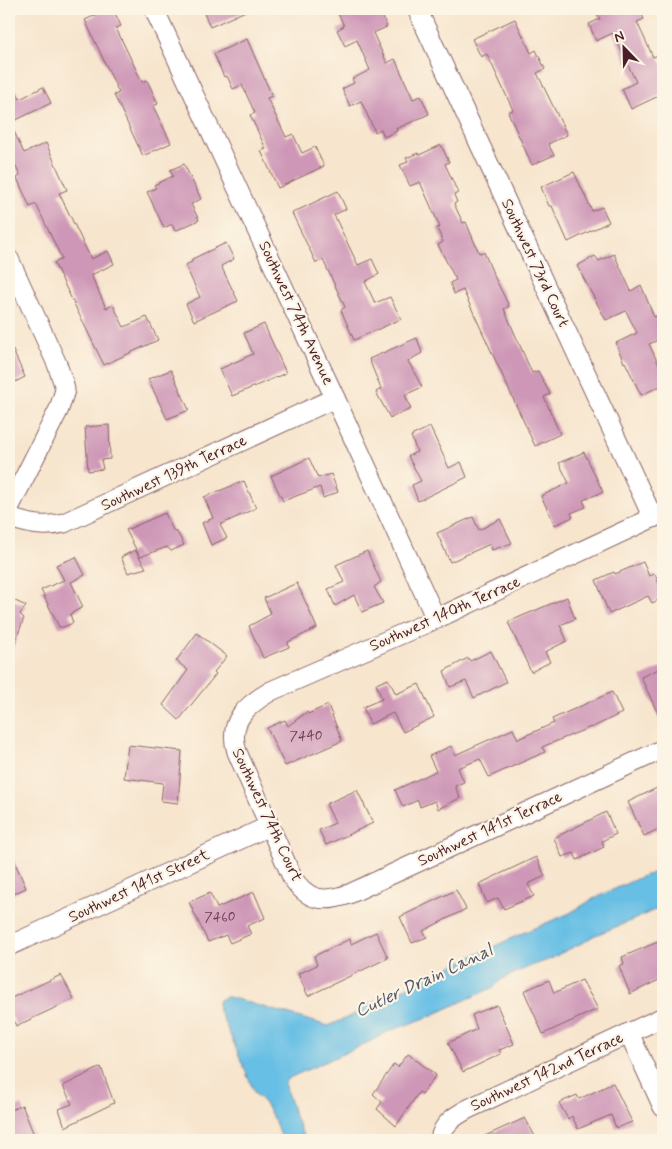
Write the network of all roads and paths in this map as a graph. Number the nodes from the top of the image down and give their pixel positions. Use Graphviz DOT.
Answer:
graph roads {
  1 [pos="154,9"];
  2 [pos="417,9"];
  3 [pos="9,259"];
  4 [pos="335,398"];
  5 [pos="9,508"];
  6 [pos="658,515"];
  7 [pos="9,518"];
  8 [pos="436,618"];
  9 [pos="236,725"];
  10 [pos="663,749"];
  11 [pos="269,826"];
  12 [pos="315,898"];
  13 [pos="9,946"];
  14 [pos="663,1017"];
  15 [pos="629,1033"];
  16 [pos="663,1107"];
  17 [pos="440,1139"];
  1 -- 4 [label="street, Southwest 74th Avenue"];
  2 -- 6 [label="street, Southwest 73rd Court"];
  3 -- 5 [label="street"];
  4 -- 7 [label="street, Southwest 139th Terrace"];
  4 -- 8 [label="street, Southwest 74th Avenue"];
  6 -- 8 [label="street, Southwest 140th Terrace"];
  8 -- 9 [label="street, Southwest 140th Terrace"];
  9 -- 11 [label="street, Southwest 74th Court"];
  10 -- 12 [label="street, Southwest 141st Terrace"];
  11 -- 12 [label="street, Southwest 74th Court"];
  11 -- 13 [label="street, Southwest 141st Street"];
  14 -- 15 [label="street, Southwest 142nd Terrace"];
  15 -- 16 [label="street"];
  15 -- 17 [label="street, Southwest 142nd Terrace"];
}
